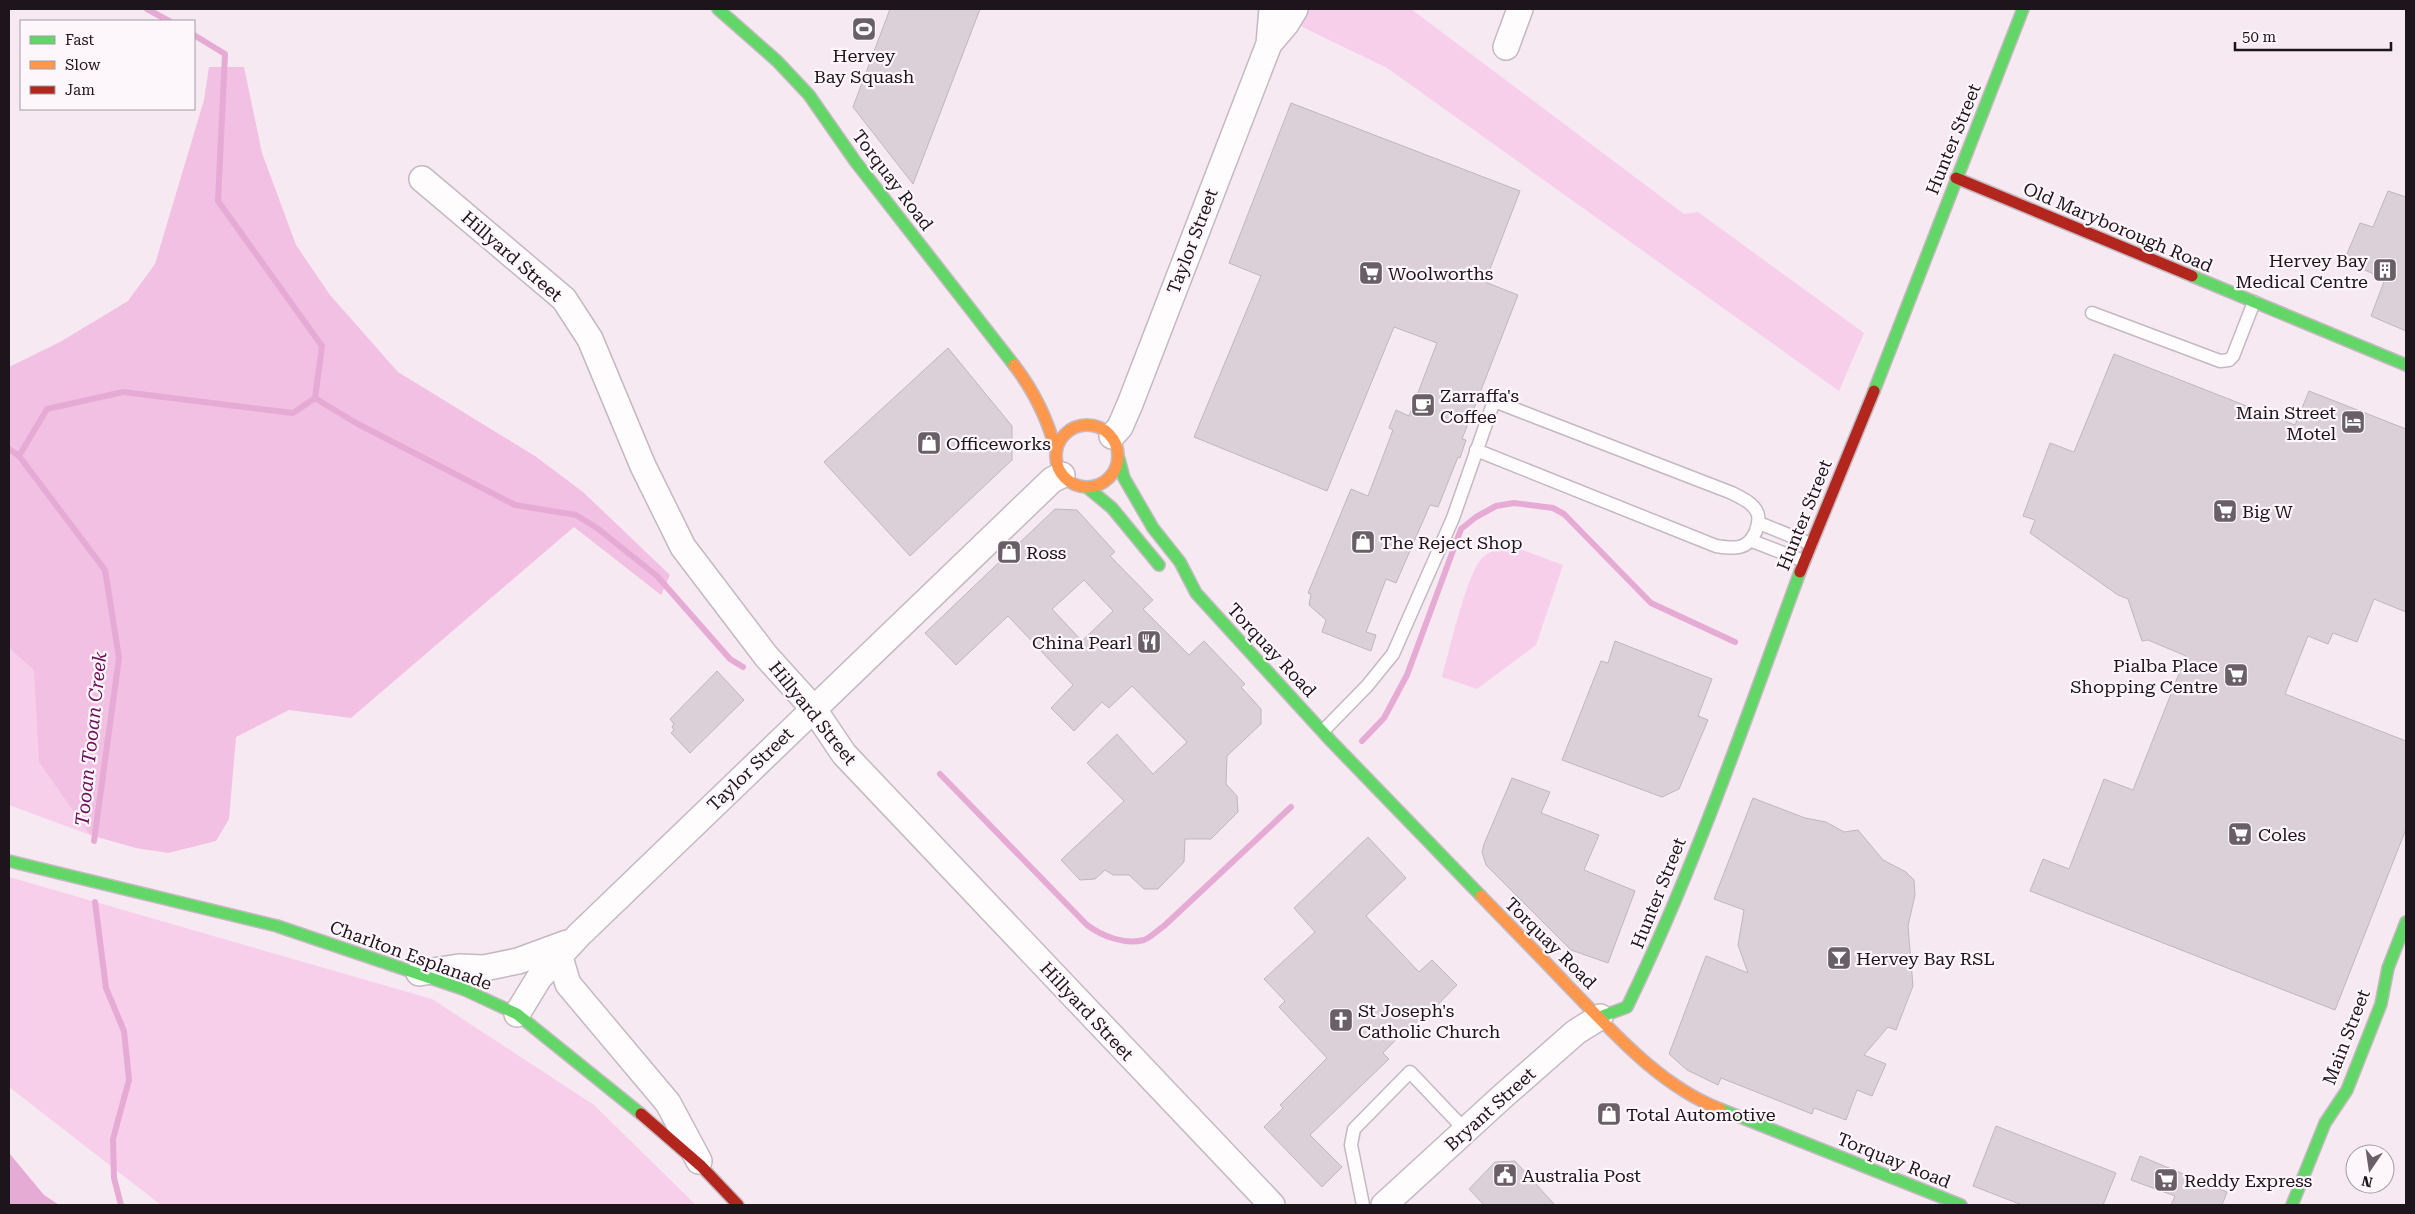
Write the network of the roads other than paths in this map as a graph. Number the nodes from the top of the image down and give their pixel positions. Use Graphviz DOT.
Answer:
graph roads {
  1 [pos="718,9"];
  2 [pos="1272,9"];
  3 [pos="1294,9"];
  4 [pos="1520,9"];
  5 [pos="2023,9"];
  6 [pos="1269,44"];
  7 [pos="1506,47"];
  8 [pos="1956,178"];
  9 [pos="422,179"];
  10 [pos="2254,302"];
  11 [pos="2092,313"];
  12 [pos="2406,366"];
  13 [pos="1029,384"];
  14 [pos="1049,400"];
  15 [pos="1070,416"];
  16 [pos="1086,424"];
  17 [pos="1115,447"];
  18 [pos="1476,450"];
  19 [pos="1056,451"];
  20 [pos="1062,475"];
  21 [pos="1088,488"];
  22 [pos="1759,523"];
  23 [pos="1752,541"];
  24 [pos="1811,544"];
  25 [pos="1804,561"];
  26 [pos="1196,593"];
  27 [pos="813,708"];
  28 [pos="1323,731"];
  29 [pos="9,861"];
  30 [pos="2406,922"];
  31 [pos="565,948"];
  32 [pos="2388,968"];
  33 [pos="419,973"];
  34 [pos="2371,990"];
  35 [pos="517,1014"];
  36 [pos="1600,1018"];
  37 [pos="2330,1093"];
  38 [pos="2329,1116"];
  39 [pos="1466,1130"];
  40 [pos="701,1166"];
  41 [pos="738,1205"];
  42 [pos="1272,1205"];
  43 [pos="1363,1205"];
  44 [pos="1384,1205"];
  45 [pos="1961,1205"];
  46 [pos="2292,1205"];
  1 -- 13 [label="street, Torquay Road"];
  2 -- 6 [label="street, Taylor Street"];
  3 -- 6 [label="street, Taylor Street"];
  4 -- 7 [label="street"];
  5 -- 8 [label="street, Hunter Street"];
  6 -- 17 [label="street, Taylor Street"];
  8 -- 10 [label="street, Old Maryborough Road"];
  8 -- 24 [label="street, Hunter Street"];
  9 -- 27 [label="street, Hillyard Street"];
  10 -- 11 [label="lane"];
  10 -- 12 [label="street, Old Maryborough Road"];
  13 -- 14 [label="street, Torquay Road"];
  13 -- 19 [label="street, Torquay Road"];
  15 -- 16 [label="street"];
  16 -- 17 [label="street"];
  16 -- 19 [label="street"];
  17 -- 21 [label="street"];
  17 -- 26 [label="street, Torquay Road"];
  18 -- 22 [label="lane"];
  18 -- 23 [label="lane"];
  18 -- 28 [label="lane"];
  19 -- 20 [label="street"];
  20 -- 21 [label="street"];
  20 -- 27 [label="street, Taylor Street"];
  21 -- 26 [label="street, Torquay Road"];
  22 -- 23 [label="lane"];
  22 -- 24 [label="lane"];
  23 -- 25 [label="lane"];
  24 -- 25 [label="street, Hunter Street"];
  25 -- 36 [label="street, Hunter Street"];
  26 -- 28 [label="street, Torquay Road"];
  27 -- 31 [label="street, Taylor Street"];
  27 -- 42 [label="street, Hillyard Street"];
  28 -- 36 [label="street, Torquay Road"];
  29 -- 33 [label="street, Charlton Esplanade"];
  30 -- 32 [label="street, Main Street"];
  31 -- 33 [label="street"];
  31 -- 35 [label="street, Taylor Street"];
  31 -- 40 [label="street"];
  32 -- 34 [label="street, Main Street"];
  32 -- 38 [label="street, Main Street"];
  33 -- 35 [label="street, Charlton Esplanade"];
  35 -- 40 [label="street, Charlton Esplanade"];
  36 -- 39 [label="street, Bryant Street"];
  36 -- 45 [label="street, Torquay Road"];
  37 -- 38 [label="street, Main Street"];
  38 -- 46 [label="street, Main Street"];
  39 -- 43 [label="lane"];
  39 -- 44 [label="street, Bryant Street"];
  40 -- 41 [label="street, Charlton Esplanade"];
}
